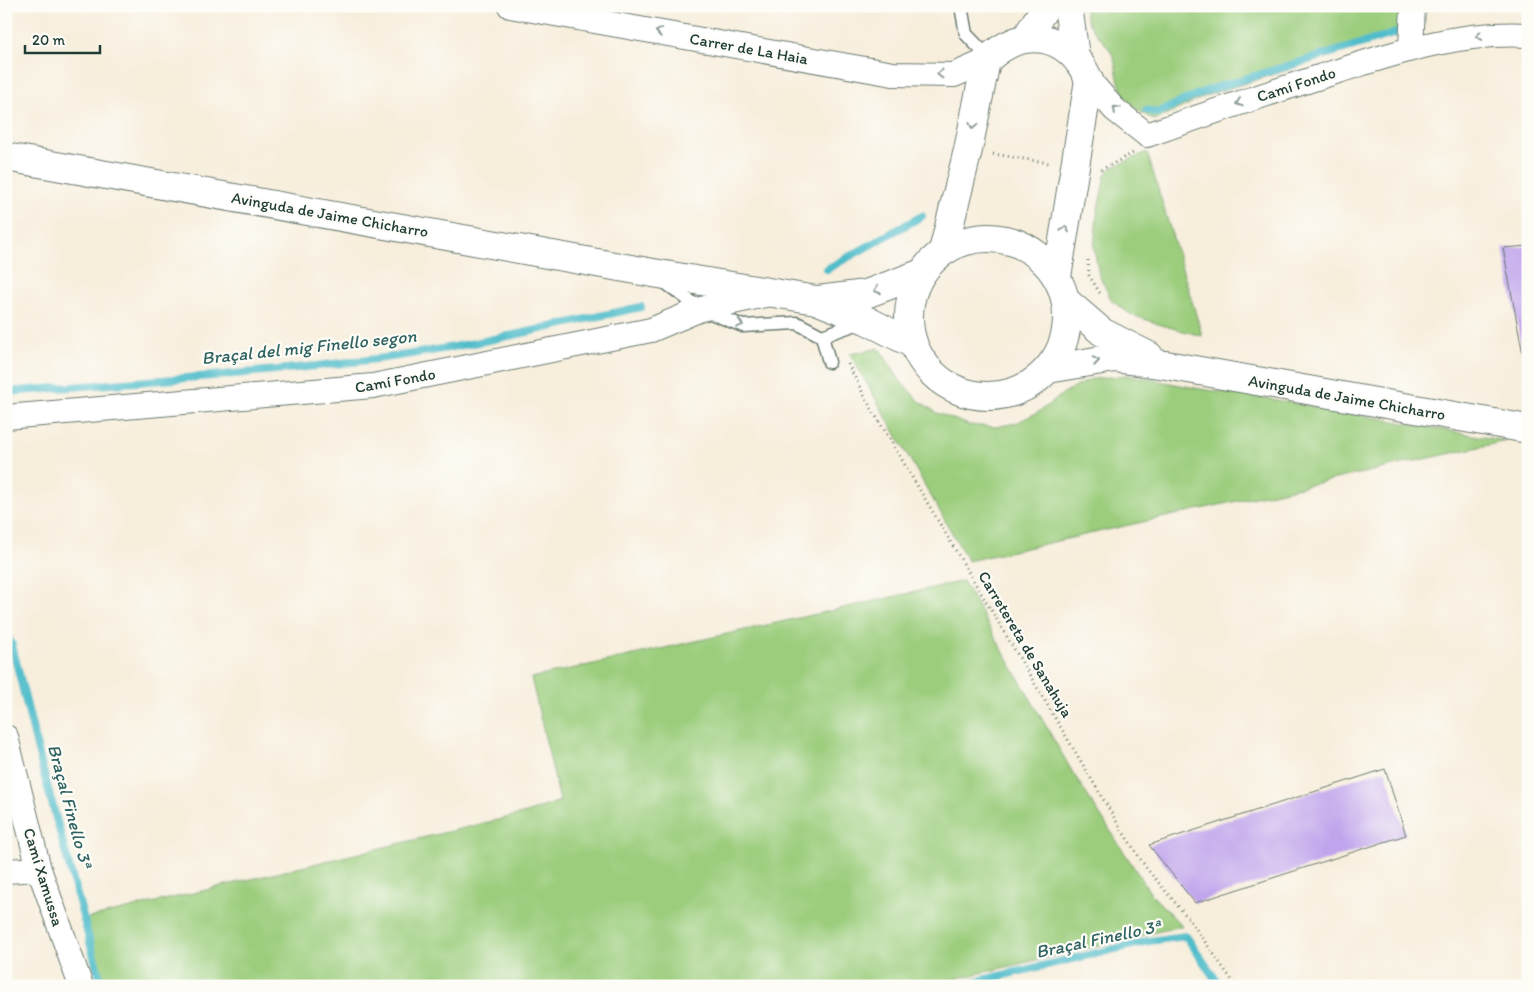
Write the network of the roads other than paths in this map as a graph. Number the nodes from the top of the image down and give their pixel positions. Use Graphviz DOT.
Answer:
graph roads {
  1 [pos="510,6"];
  2 [pos="961,6"];
  3 [pos="1046,6"];
  4 [pos="1068,6"];
  5 [pos="1413,6"];
  6 [pos="1528,35"];
  7 [pos="1026,38"];
  8 [pos="1411,48"];
  9 [pos="1075,56"];
  10 [pos="988,60"];
  11 [pos="1089,80"];
  12 [pos="6,157"];
  13 [pos="943,251"];
  14 [pos="653,273"];
  15 [pos="922,273"];
  16 [pos="1062,289"];
  17 [pos="775,293"];
  18 [pos="816,300"];
  19 [pos="702,309"];
  20 [pos="866,320"];
  21 [pos="827,334"];
  22 [pos="913,344"];
  23 [pos="829,362"];
  24 [pos="1166,364"];
  25 [pos="1048,369"];
  26 [pos="6,417"];
  27 [pos="1528,429"];
  28 [pos="6,737"];
  29 [pos="39,869"];
  30 [pos="6,871"];
  31 [pos="81,986"];
  10 -- 1 [label="street, Carrer de La Haia, one-way"];
  2 -- 10 [label="lane"];
  3 -- 7 [label="street"];
  4 -- 9 [label="street"];
  5 -- 8 [label="street"];
  6 -- 8 [label="street, Camí Fondo, one-way"];
  7 -- 9 [label="street"];
  7 -- 10 [label="street"];
  8 -- 11 [label="street, Camí Fondo, one-way"];
  9 -- 11 [label="street"];
  10 -- 13 [label="street, one-way"];
  16 -- 11 [label="street, one-way"];
  12 -- 14 [label="street, Avinguda de Jaime Chicharro"];
  13 -- 15 [label="street"];
  13 -- 16 [label="street"];
  14 -- 17 [label="street, Avinguda de Jaime Chicharro"];
  14 -- 19 [label="lane"];
  15 -- 18 [label="street, one-way"];
  15 -- 22 [label="street"];
  16 -- 24 [label="street"];
  16 -- 25 [label="street"];
  17 -- 18 [label="street, Avinguda de Jaime Chicharro"];
  17 -- 19 [label="street, Camí Fondo"];
  18 -- 20 [label="street"];
  19 -- 21 [label="lane, one-way"];
  19 -- 26 [label="street, Camí Fondo"];
  20 -- 21 [label="lane"];
  20 -- 22 [label="street"];
  21 -- 23 [label="lane"];
  22 -- 25 [label="street"];
  25 -- 24 [label="street, one-way"];
  24 -- 27 [label="street, Avinguda de Jaime Chicharro"];
  28 -- 29 [label="street, Camí Xamussa"];
  29 -- 30 [label="street"];
  29 -- 31 [label="street, Camí Xamussa"];
}
